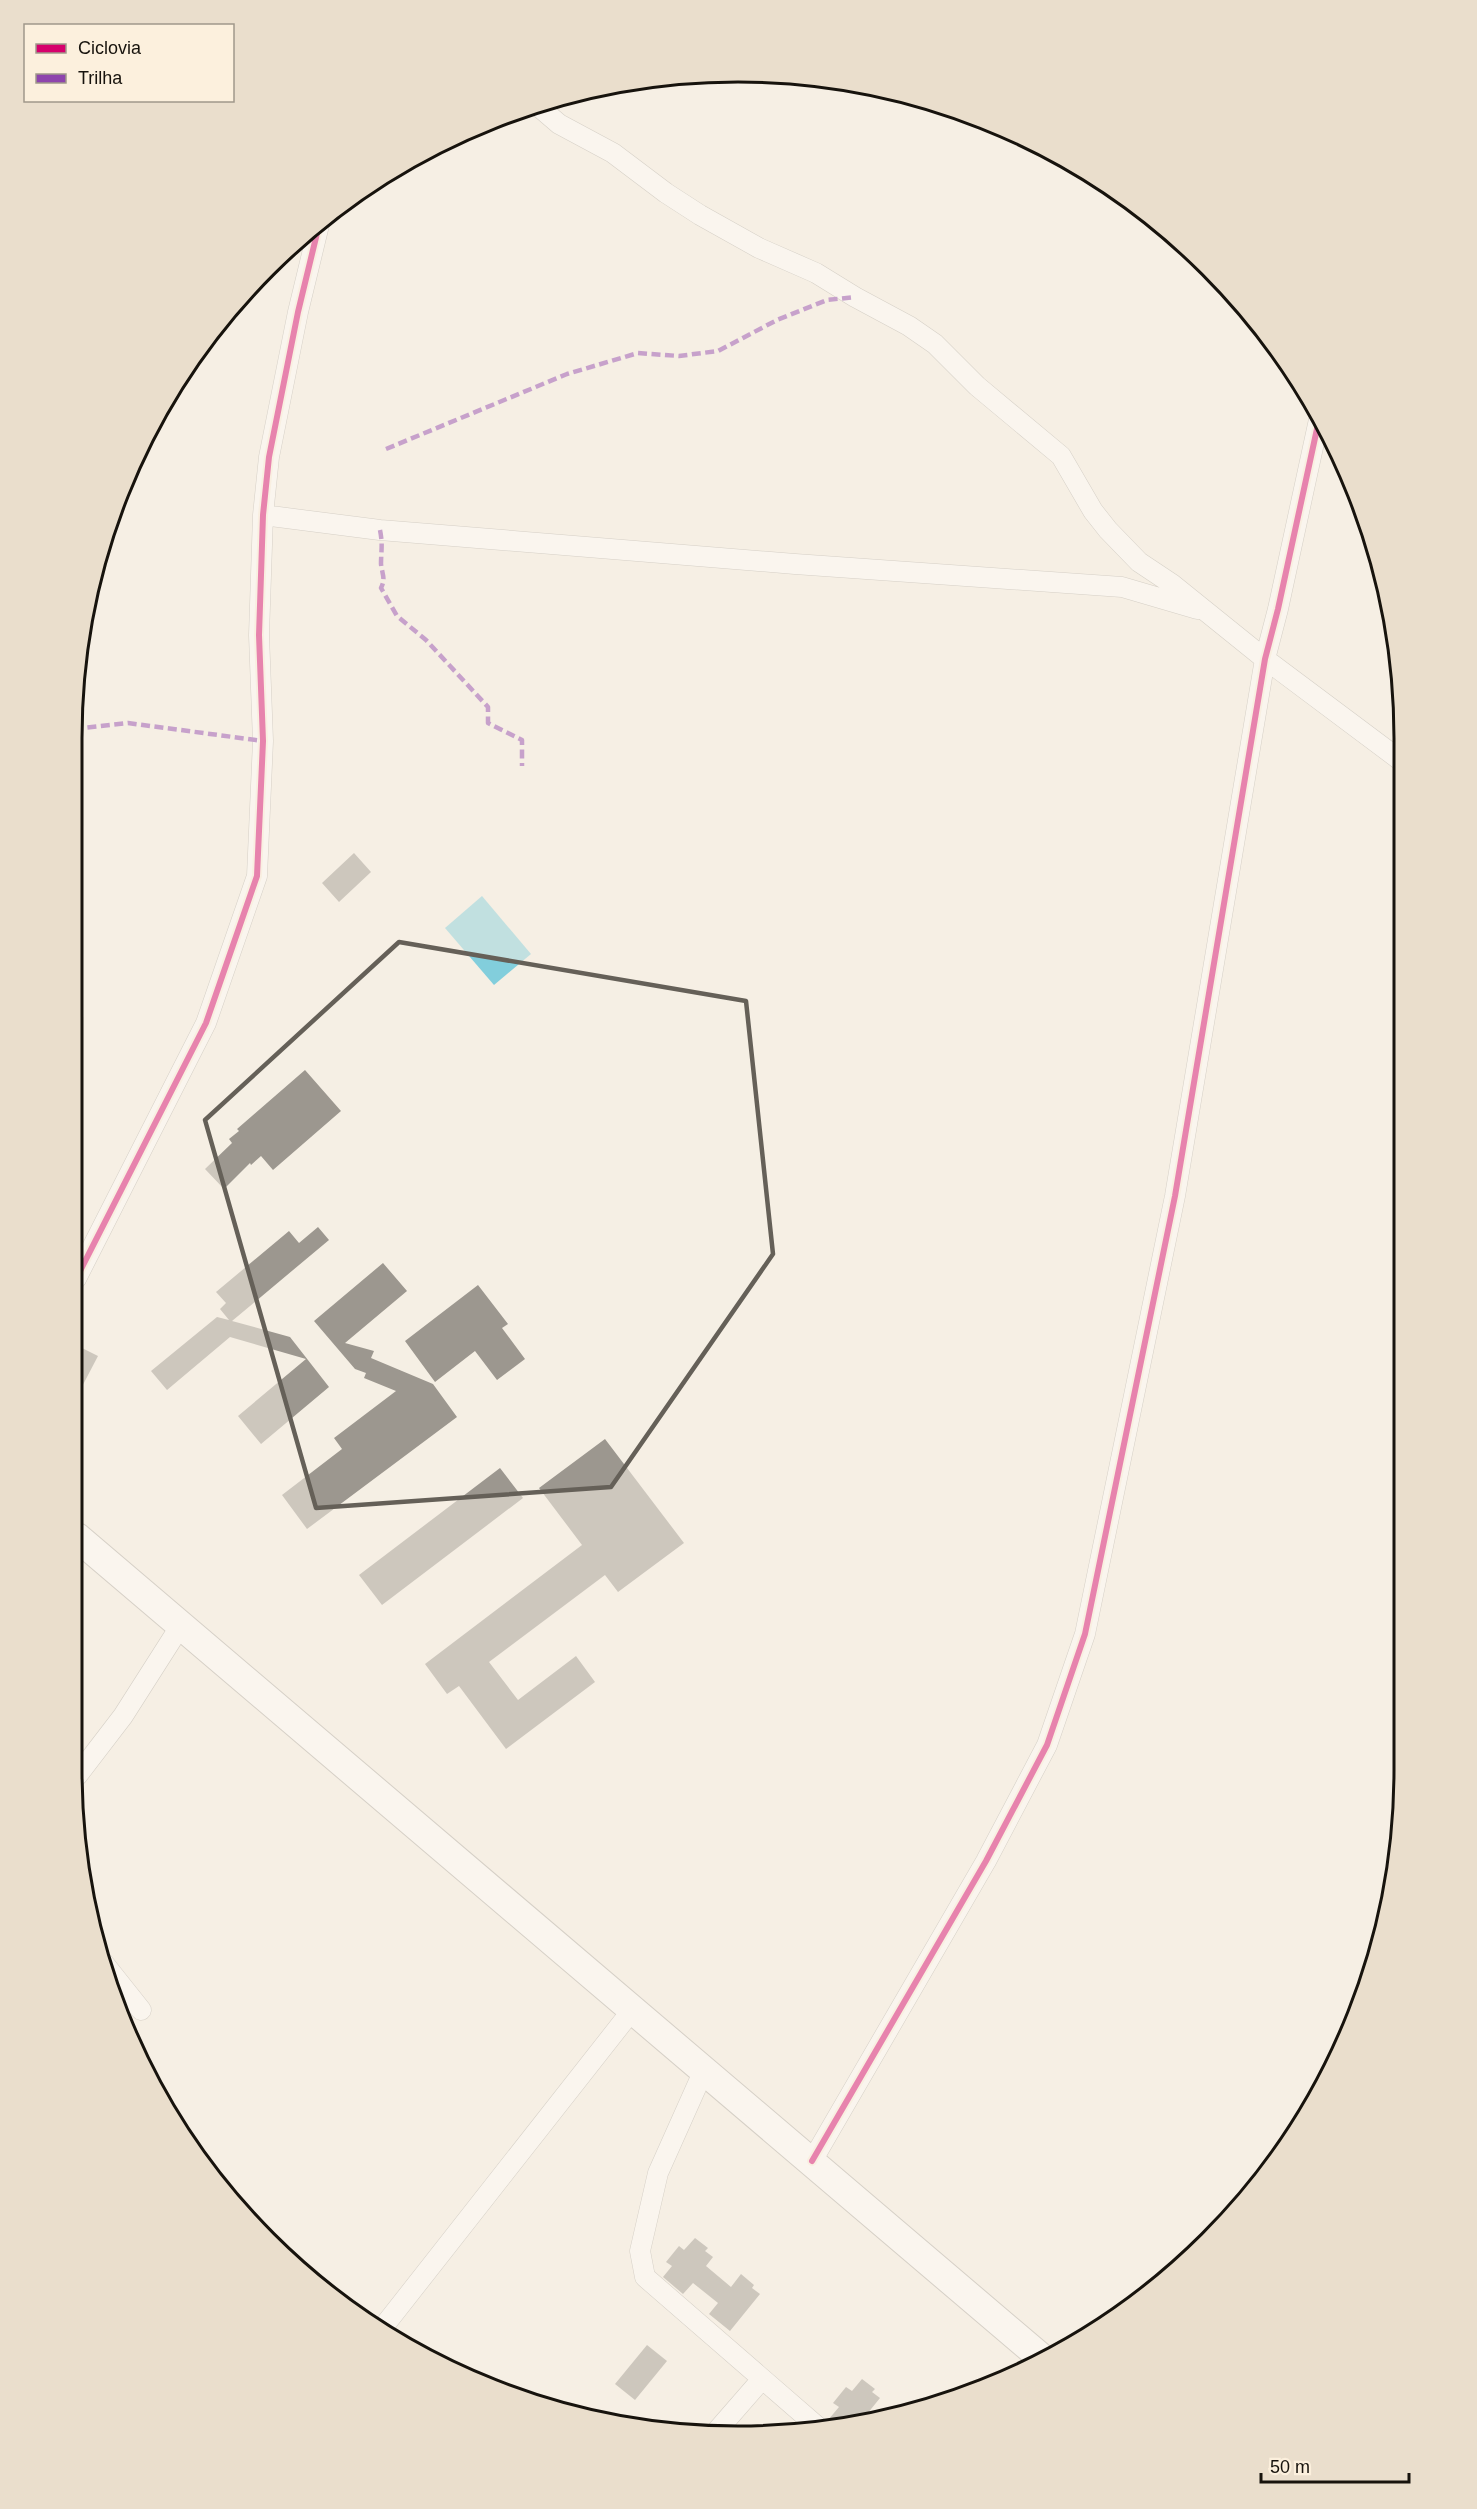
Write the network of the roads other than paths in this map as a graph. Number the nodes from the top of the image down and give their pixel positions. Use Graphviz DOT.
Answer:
graph roads {
  1 [pos="545,112"];
  2 [pos="316,237"];
  3 [pos="1317,429"];
  4 [pos="263,515"];
  5 [pos="1206,611"];
  6 [pos="1265,659"];
  7 [pos="1394,756"];
  8 [pos="82,1267"];
  9 [pos="82,1541"];
  10 [pos="181,1625"];
  11 [pos="82,1769"];
  12 [pos="116,1979"];
  13 [pos="633,2009"];
  14 [pos="141,2010"];
  15 [pos="704,2070"];
  16 [pos="812,2161"];
  17 [pos="386,2324"];
  18 [pos="1037,2354"];
  19 [pos="762,2379"];
  20 [pos="812,2422"];
  21 [pos="721,2426"];
  1 -- 5 [label="street"];
  2 -- 4 [label="street"];
  3 -- 6 [label="street"];
  4 -- 5 [label="street"];
  4 -- 8 [label="street"];
  5 -- 6 [label="street"];
  6 -- 7 [label="street"];
  6 -- 16 [label="street"];
  9 -- 10 [label="highway"];
  10 -- 11 [label="street"];
  10 -- 13 [label="highway"];
  12 -- 14 [label="street"];
  13 -- 15 [label="highway"];
  13 -- 17 [label="street"];
  15 -- 16 [label="highway"];
  15 -- 19 [label="street"];
  16 -- 18 [label="highway"];
  19 -- 20 [label="street"];
  19 -- 21 [label="street"];
}
